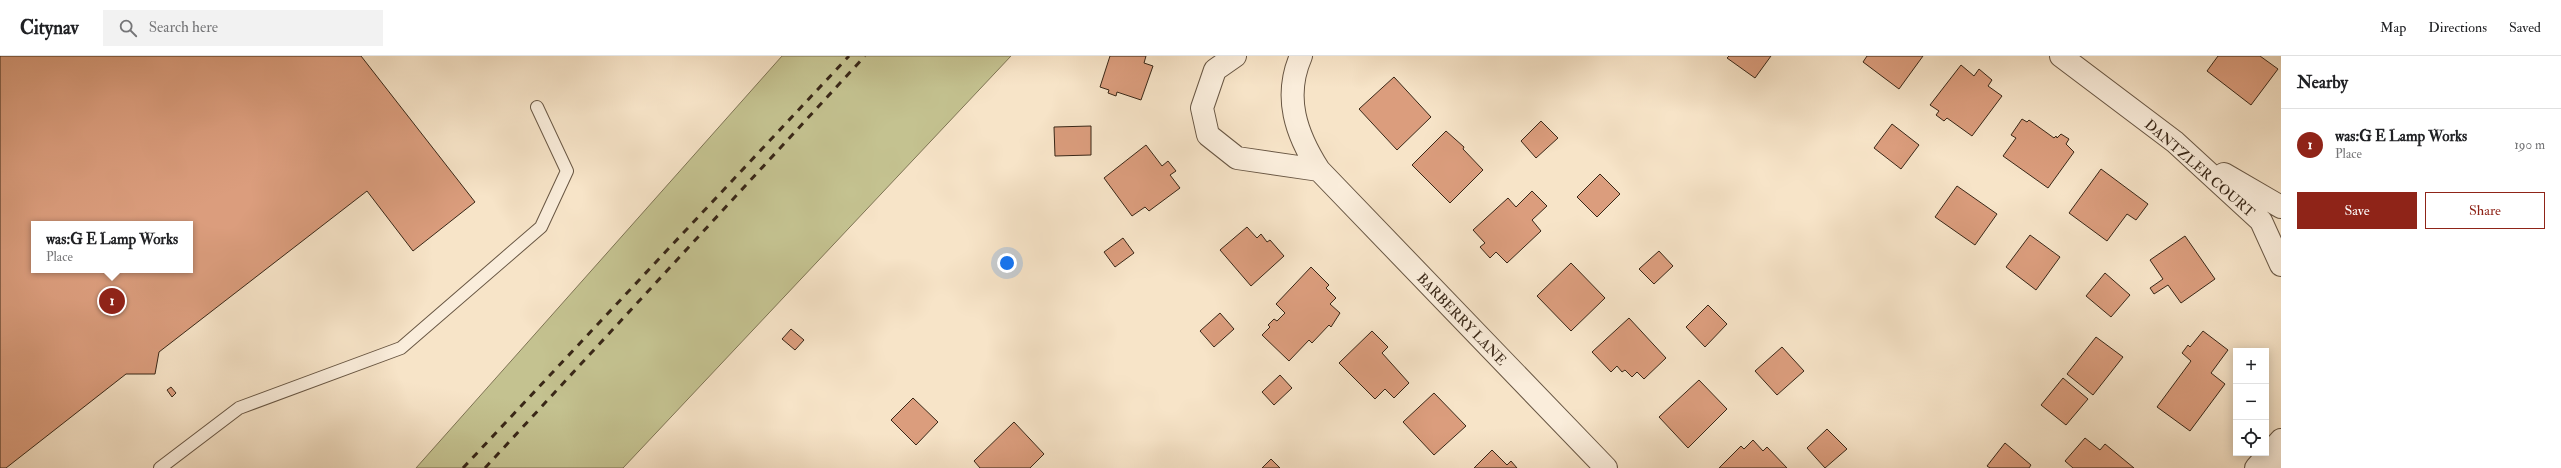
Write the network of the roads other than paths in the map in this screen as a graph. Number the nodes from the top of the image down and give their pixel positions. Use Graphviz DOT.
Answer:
graph roads {
  1 [pos="1235,56"];
  2 [pos="1301,56"];
  3 [pos="2062,56"];
  4 [pos="537,107"];
  5 [pos="2175,142"];
  6 [pos="1319,170"];
  7 [pos="2281,207"];
  8 [pos="2281,265"];
  9 [pos="2281,440"];
  10 [pos="2281,459"];
  11 [pos="160,468"];
  12 [pos="1606,468"];
  13 [pos="2256,468"];
  14 [pos="2281,468"];
  1 -- 6 [label="street"];
  2 -- 6 [label="street, BARBERRY LANE"];
  3 -- 5 [label="street, DANTZLER COURT"];
  4 -- 11 [label="lane"];
  5 -- 7 [label="street"];
  5 -- 8 [label="street, DANTZLER COURT"];
  6 -- 12 [label="street, BARBERRY LANE"];
  9 -- 13 [label="street"];
  10 -- 14 [label="street"];
}
